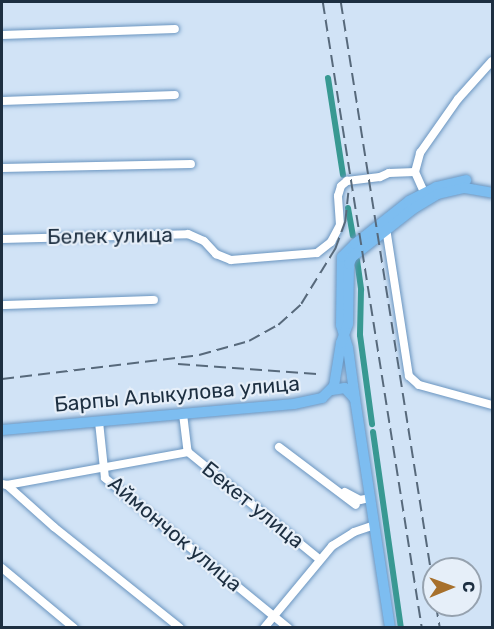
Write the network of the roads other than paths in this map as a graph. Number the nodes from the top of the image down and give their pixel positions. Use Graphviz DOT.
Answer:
graph roads {
  1 [pos="175,30"];
  2 [pos="2,35"];
  3 [pos="492,61"];
  4 [pos="175,95"];
  5 [pos="2,101"];
  6 [pos="191,164"];
  7 [pos="2,168"];
  8 [pos="415,172"];
  9 [pos="492,186"];
  10 [pos="492,193"];
  11 [pos="426,196"];
  12 [pos="386,228"];
  13 [pos="2,239"];
  14 [pos="154,300"];
  15 [pos="2,305"];
  16 [pos="343,335"];
  17 [pos="332,390"];
  18 [pos="355,399"];
  19 [pos="492,405"];
  20 [pos="183,414"];
  21 [pos="99,422"];
  22 [pos="2,430"];
  23 [pos="279,447"];
  24 [pos="188,452"];
  25 [pos="103,469"];
  26 [pos="4,484"];
  27 [pos="339,491"];
  28 [pos="370,498"];
  29 [pos="356,505"];
  30 [pos="374,525"];
  31 [pos="319,559"];
  32 [pos="2,568"];
  33 [pos="273,616"];
  34 [pos="74,627"];
  35 [pos="180,627"];
  36 [pos="264,627"];
  37 [pos="288,627"];
  38 [pos="390,627"];
  1 -- 2 [label="street"];
  3 -- 8 [label="street"];
  4 -- 5 [label="street"];
  6 -- 7 [label="street"];
  8 -- 11 [label="street"];
  8 -- 13 [label="street, Белек улица"];
  9 -- 11 [label="main road"];
  10 -- 11 [label="main road"];
  11 -- 12 [label="main road"];
  11 -- 16 [label="main road"];
  12 -- 16 [label="main road"];
  12 -- 19 [label="street"];
  14 -- 15 [label="street"];
  16 -- 17 [label="main road, Барпы Алыкулова улица"];
  16 -- 18 [label="main road"];
  17 -- 18 [label="main road"];
  17 -- 20 [label="main road, Барпы Алыкулова улица"];
  18 -- 28 [label="main road"];
  20 -- 21 [label="main road, Барпы Алыкулова улица"];
  20 -- 24 [label="street, Бекет улица"];
  21 -- 22 [label="main road, Барпы Алыкулова улица"];
  21 -- 25 [label="street, Аймончок улица"];
  23 -- 27 [label="street"];
  24 -- 25 [label="street"];
  24 -- 31 [label="street, Бекет улица"];
  25 -- 26 [label="street"];
  25 -- 33 [label="street, Аймончок улица"];
  26 -- 35 [label="street"];
  27 -- 28 [label="street"];
  27 -- 29 [label="street"];
  28 -- 30 [label="main road"];
  30 -- 31 [label="street"];
  30 -- 38 [label="main road"];
  31 -- 33 [label="street"];
  32 -- 34 [label="street"];
  33 -- 36 [label="street"];
  33 -- 37 [label="street, Аймончок улица"];
}
